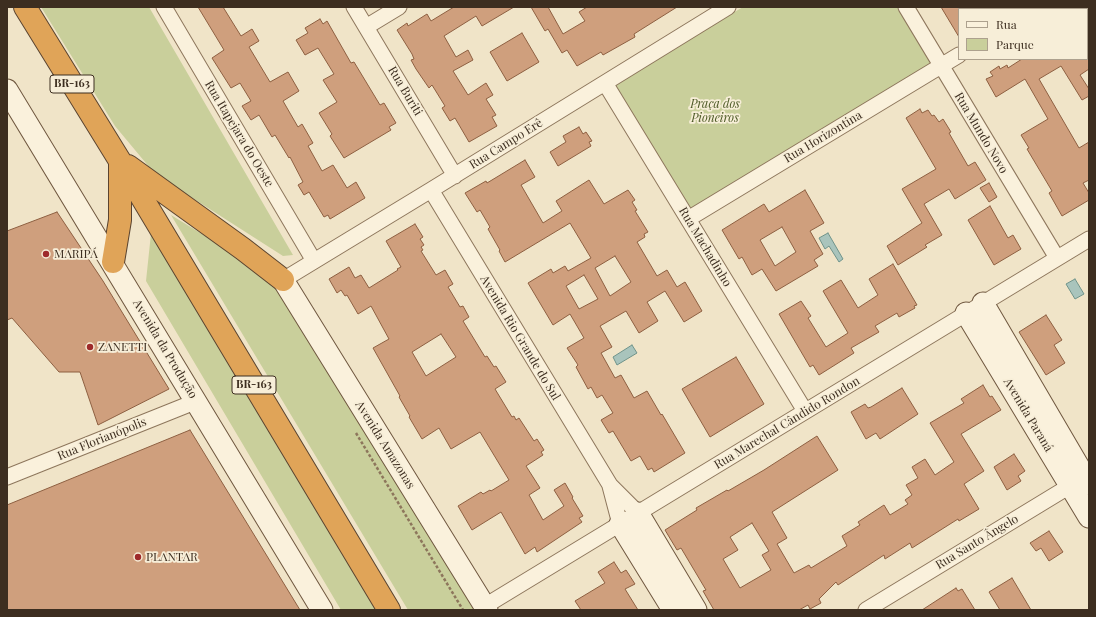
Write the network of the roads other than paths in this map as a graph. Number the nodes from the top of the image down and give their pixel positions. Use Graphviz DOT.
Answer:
graph roads {
  1 [pos="25,7"];
  2 [pos="164,7"];
  3 [pos="354,7"];
  4 [pos="399,7"];
  5 [pos="728,7"];
  6 [pos="906,7"];
  7 [pos="366,27"];
  8 [pos="958,56"];
  9 [pos="941,66"];
  10 [pos="605,83"];
  11 [pos="7,90"];
  12 [pos="120,161"];
  13 [pos="455,176"];
  14 [pos="431,190"];
  15 [pos="688,219"];
  16 [pos="1089,239"];
  17 [pos="1057,258"];
  18 [pos="314,261"];
  19 [pos="113,262"];
  20 [pos="283,280"];
  21 [pos="975,308"];
  22 [pos="197,401"];
  23 [pos="805,411"];
  24 [pos="7,477"];
  25 [pos="1083,480"];
  26 [pos="1089,517"];
  27 [pos="629,518"];
  28 [pos="486,608"];
  29 [pos="322,610"];
  30 [pos="389,610"];
  31 [pos="673,610"];
  32 [pos="696,610"];
  33 [pos="866,610"];
  1 -- 12 [label="highway, BR-163"];
  2 -- 18 [label="street, Rua Itapejara do Oeste"];
  3 -- 7 [label="street, Rua Buriti"];
  4 -- 7 [label="street"];
  5 -- 10 [label="street, Rua Campo Erê"];
  6 -- 9 [label="street, Rua Mundo Novo"];
  7 -- 13 [label="street, Rua Buriti"];
  8 -- 9 [label="street, Rua Horizontina"];
  9 -- 15 [label="street, Rua Horizontina"];
  9 -- 17 [label="street, Rua Mundo Novo"];
  10 -- 13 [label="street, Rua Campo Erê"];
  10 -- 15 [label="street, Rua Machadinho"];
  11 -- 19 [label="street, Avenida da Produção"];
  12 -- 19 [label="highway"];
  12 -- 20 [label="highway"];
  12 -- 30 [label="highway, BR-163"];
  13 -- 14 [label="street, Rua Campo Erê"];
  14 -- 18 [label="street, Rua Campo Erê"];
  14 -- 27 [label="street, Avenida Rio Grande do Sul"];
  15 -- 23 [label="street, Rua Machadinho"];
  16 -- 17 [label="street, Rua Marechal Cândido Rondon"];
  17 -- 21 [label="street, Rua Marechal Cândido Rondon"];
  18 -- 20 [label="street, Rua Campo Erê"];
  19 -- 22 [label="street, Avenida da Produção"];
  20 -- 28 [label="street, Avenida Amazonas"];
  21 -- 23 [label="street, Rua Marechal Cândido Rondon"];
  21 -- 25 [label="street, Avenida Paraná"];
  22 -- 24 [label="street, Rua Florianópolis"];
  22 -- 29 [label="street, Avenida da Produção"];
  23 -- 27 [label="street, Rua Marechal Cândido Rondon"];
  25 -- 26 [label="street, Avenida Paraná"];
  25 -- 33 [label="street, Rua Santo Ângelo"];
  27 -- 28 [label="street, Rua Marechal Cândido Rondon"];
  27 -- 31 [label="street, Avenida Rio Grande do Sul"];
  27 -- 32 [label="street, Avenida Rio Grande do Sul"];
}
